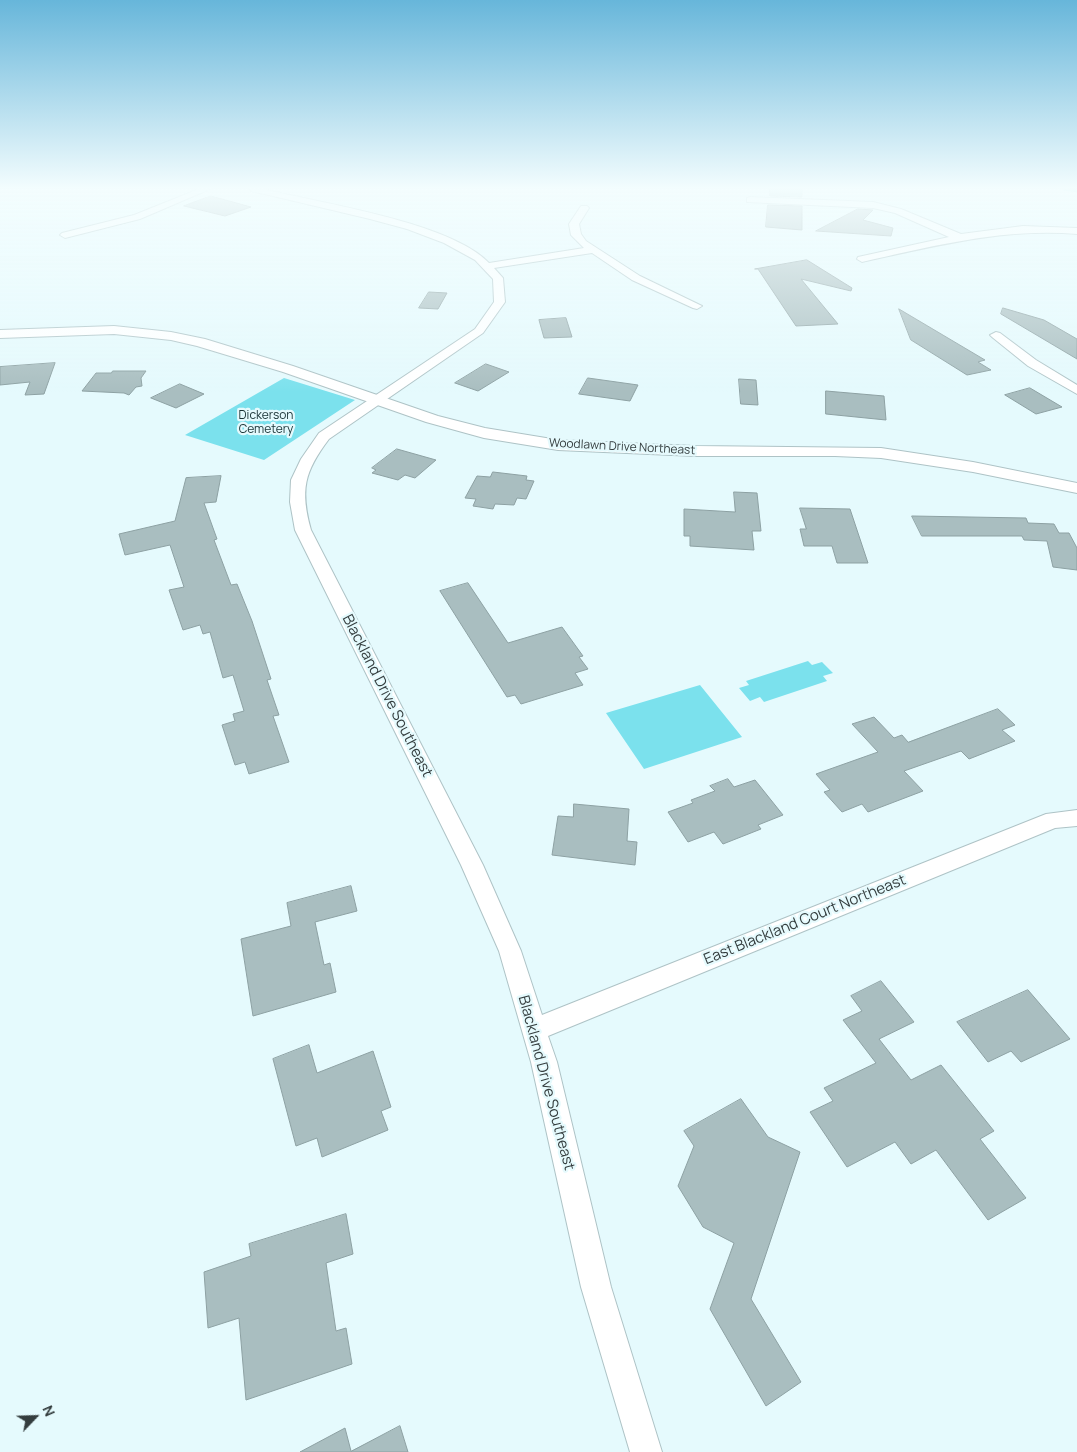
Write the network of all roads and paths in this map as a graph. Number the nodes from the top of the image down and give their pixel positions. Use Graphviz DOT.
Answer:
graph roads {
  1 [pos="474,257"];
  2 [pos="548,257"];
  3 [pos="603,257"];
  4 [pos="877,257"];
  5 [pos="862,260"];
  6 [pos="488,266"];
  7 [pos="697,306"];
  8 [pos="0,334"];
  9 [pos="996,336"];
  10 [pos="1077,390"];
  11 [pos="376,400"];
  12 [pos="1077,488"];
  13 [pos="1077,818"];
  14 [pos="534,1030"];
  15 [pos="646,1452"];
  1 -- 6 [label="street, Blackland Drive Southeast"];
  2 -- 6 [label="street"];
  3 -- 7 [label="street"];
  4 -- 5 [label="street"];
  6 -- 11 [label="street, Blackland Drive Southeast"];
  8 -- 11 [label="street, Woodlawn Drive Northeast"];
  9 -- 10 [label="street"];
  11 -- 12 [label="street, Woodlawn Drive Northeast"];
  11 -- 14 [label="street, Blackland Drive Southeast"];
  13 -- 14 [label="street, East Blackland Court Northeast"];
  14 -- 15 [label="street, Blackland Drive Southeast"];
}
